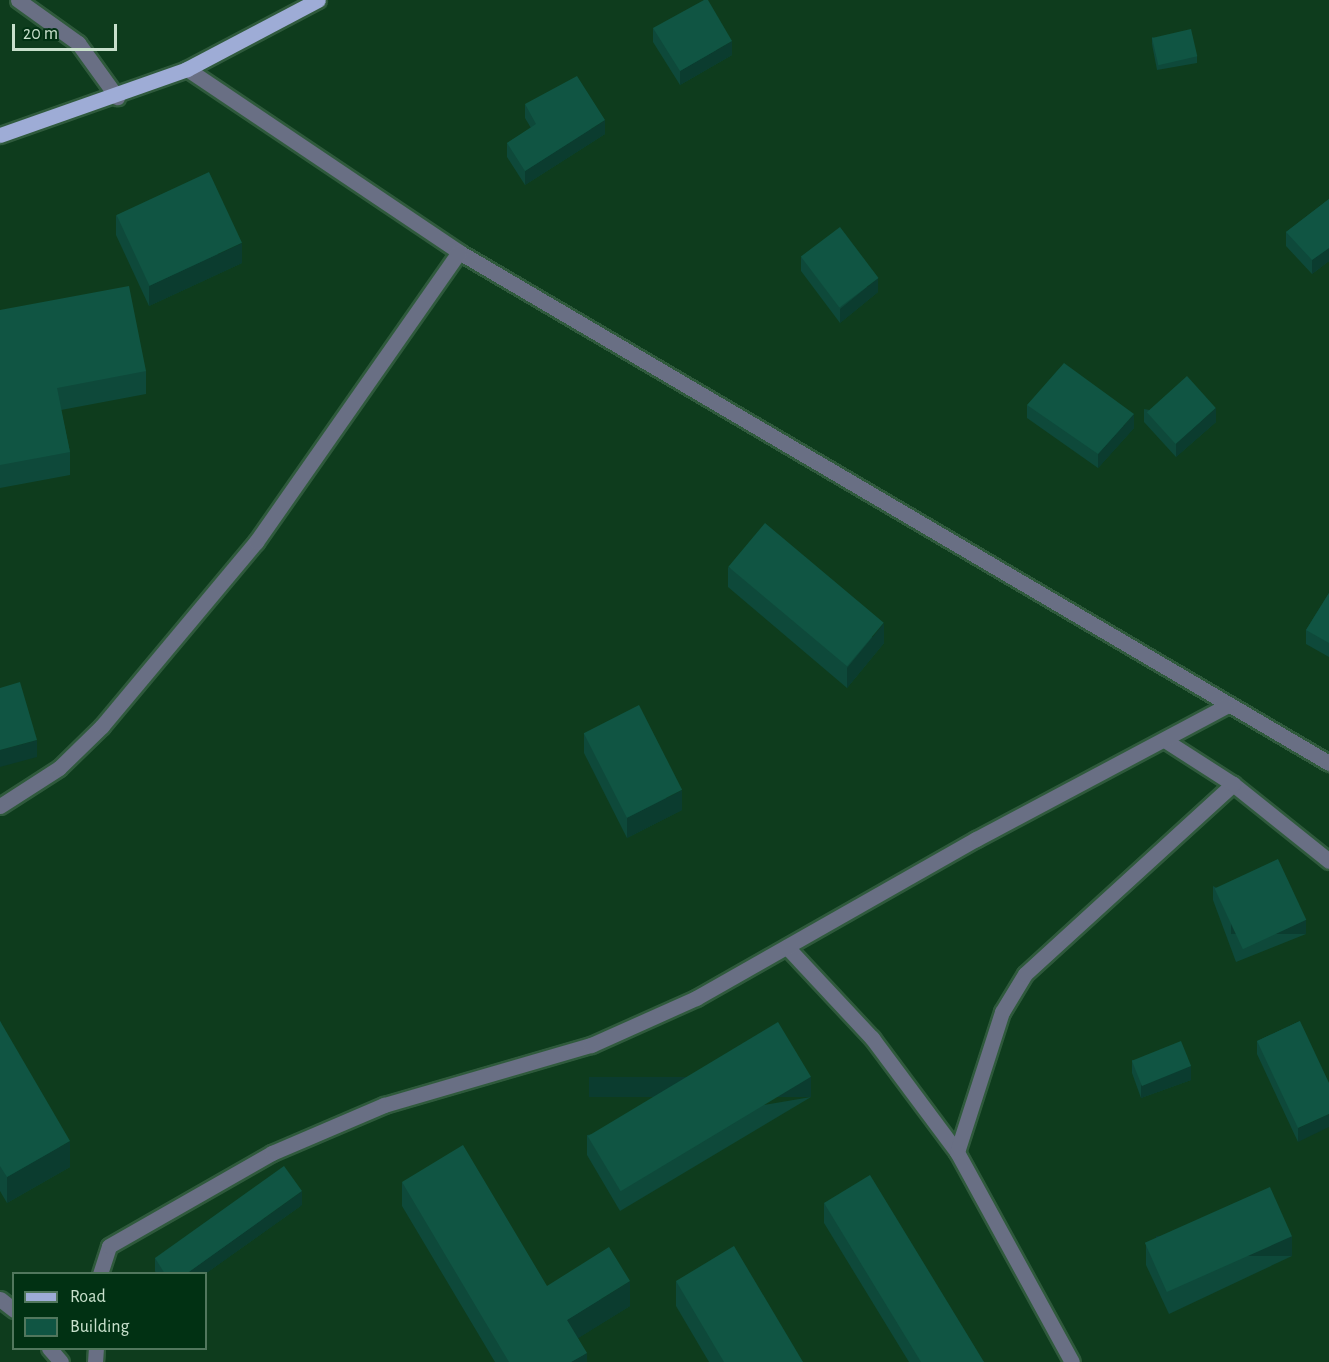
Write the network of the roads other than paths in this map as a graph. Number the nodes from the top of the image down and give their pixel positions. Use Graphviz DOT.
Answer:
graph roads {
  1 [pos="18,0"];
  2 [pos="318,0"];
  3 [pos="187,69"];
  4 [pos="117,97"];
  5 [pos="0,135"];
  6 [pos="459,252"];
  7 [pos="1226,706"];
  8 [pos="1166,741"];
  9 [pos="1329,763"];
  10 [pos="1233,784"];
  11 [pos="0,806"];
  12 [pos="1329,861"];
  13 [pos="787,947"];
  14 [pos="957,1152"];
  15 [pos="101,1272"];
  16 [pos="0,1299"];
  17 [pos="12,1308"];
  18 [pos="52,1350"];
  19 [pos="62,1362"];
  20 [pos="1072,1362"];
  1 -- 4 [label="street"];
  2 -- 3 [label="main road"];
  3 -- 4 [label="main road"];
  3 -- 6 [label="street"];
  4 -- 5 [label="main road"];
  6 -- 7 [label="street"];
  6 -- 11 [label="street"];
  7 -- 8 [label="street"];
  7 -- 9 [label="street"];
  8 -- 10 [label="street"];
  8 -- 13 [label="street"];
  10 -- 12 [label="street"];
  10 -- 14 [label="street"];
  13 -- 14 [label="street"];
  13 -- 15 [label="street"];
  14 -- 20 [label="street"];
  16 -- 17 [label="street"];
  18 -- 19 [label="street"];
}
